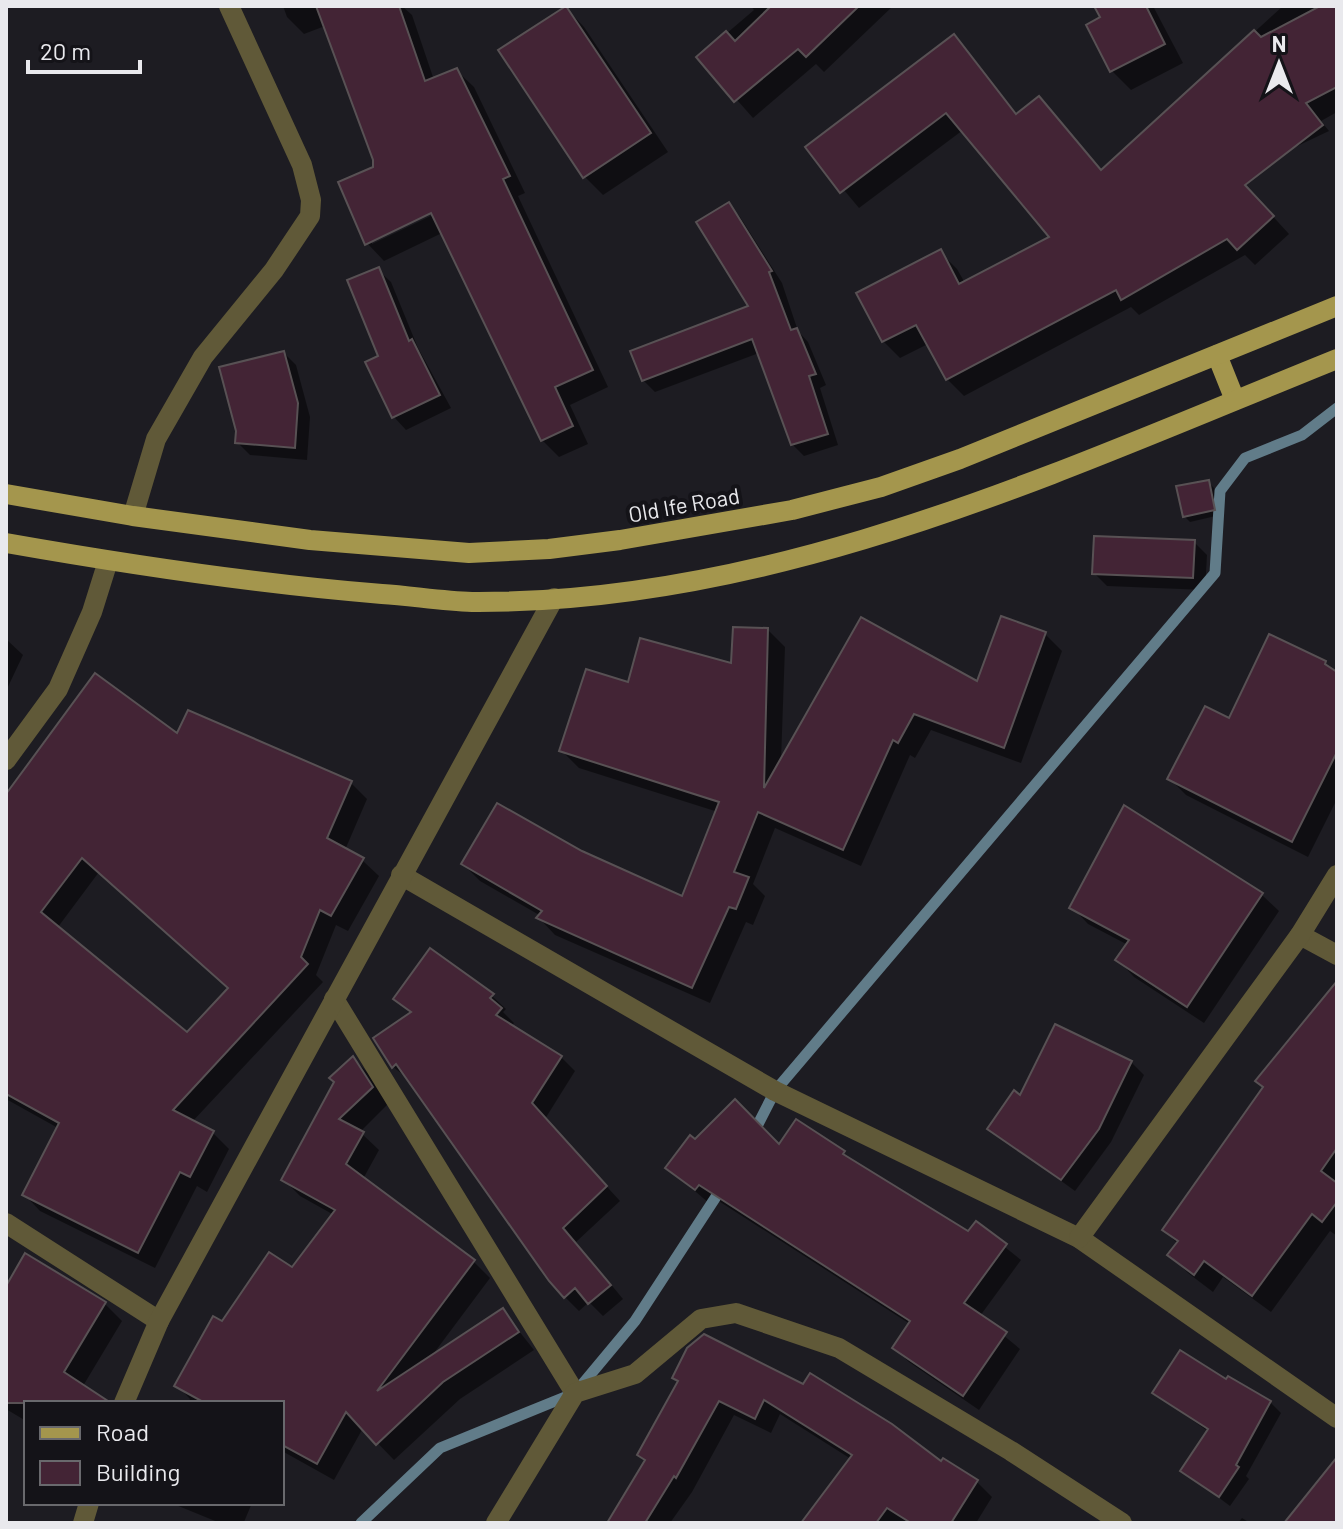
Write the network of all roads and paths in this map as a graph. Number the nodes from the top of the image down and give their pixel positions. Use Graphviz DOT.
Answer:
graph roads {
  1 [pos="229,6"];
  2 [pos="1337,306"];
  3 [pos="1217,355"];
  4 [pos="1337,359"];
  5 [pos="1235,400"];
  6 [pos="6,494"];
  7 [pos="133,516"];
  8 [pos="6,543"];
  9 [pos="108,561"];
  10 [pos="554,598"];
  11 [pos="6,760"];
  12 [pos="401,875"];
  13 [pos="1337,875"];
  14 [pos="1300,935"];
  15 [pos="1337,955"];
  16 [pos="334,999"];
  17 [pos="6,1223"];
  18 [pos="1079,1238"];
  19 [pos="159,1321"];
  20 [pos="575,1393"];
  21 [pos="125,1401"];
  22 [pos="1337,1418"];
  23 [pos="496,1523"];
  24 [pos="1122,1523"];
  1 -- 7 [label="street"];
  2 -- 3 [label="main road, Old Ife Road"];
  3 -- 5 [label="main road"];
  3 -- 7 [label="main road, Old Ife Road"];
  4 -- 5 [label="main road"];
  5 -- 10 [label="main road"];
  6 -- 7 [label="main road, Old Ife Road"];
  8 -- 9 [label="main road"];
  9 -- 10 [label="main road"];
  9 -- 11 [label="street"];
  10 -- 12 [label="street"];
  12 -- 16 [label="street"];
  12 -- 18 [label="street"];
  13 -- 14 [label="street"];
  14 -- 15 [label="street"];
  14 -- 18 [label="street"];
  16 -- 19 [label="street"];
  16 -- 20 [label="street"];
  17 -- 19 [label="street"];
  18 -- 22 [label="street"];
  19 -- 21 [label="street"];
  20 -- 23 [label="street"];
  20 -- 24 [label="street"];
}
